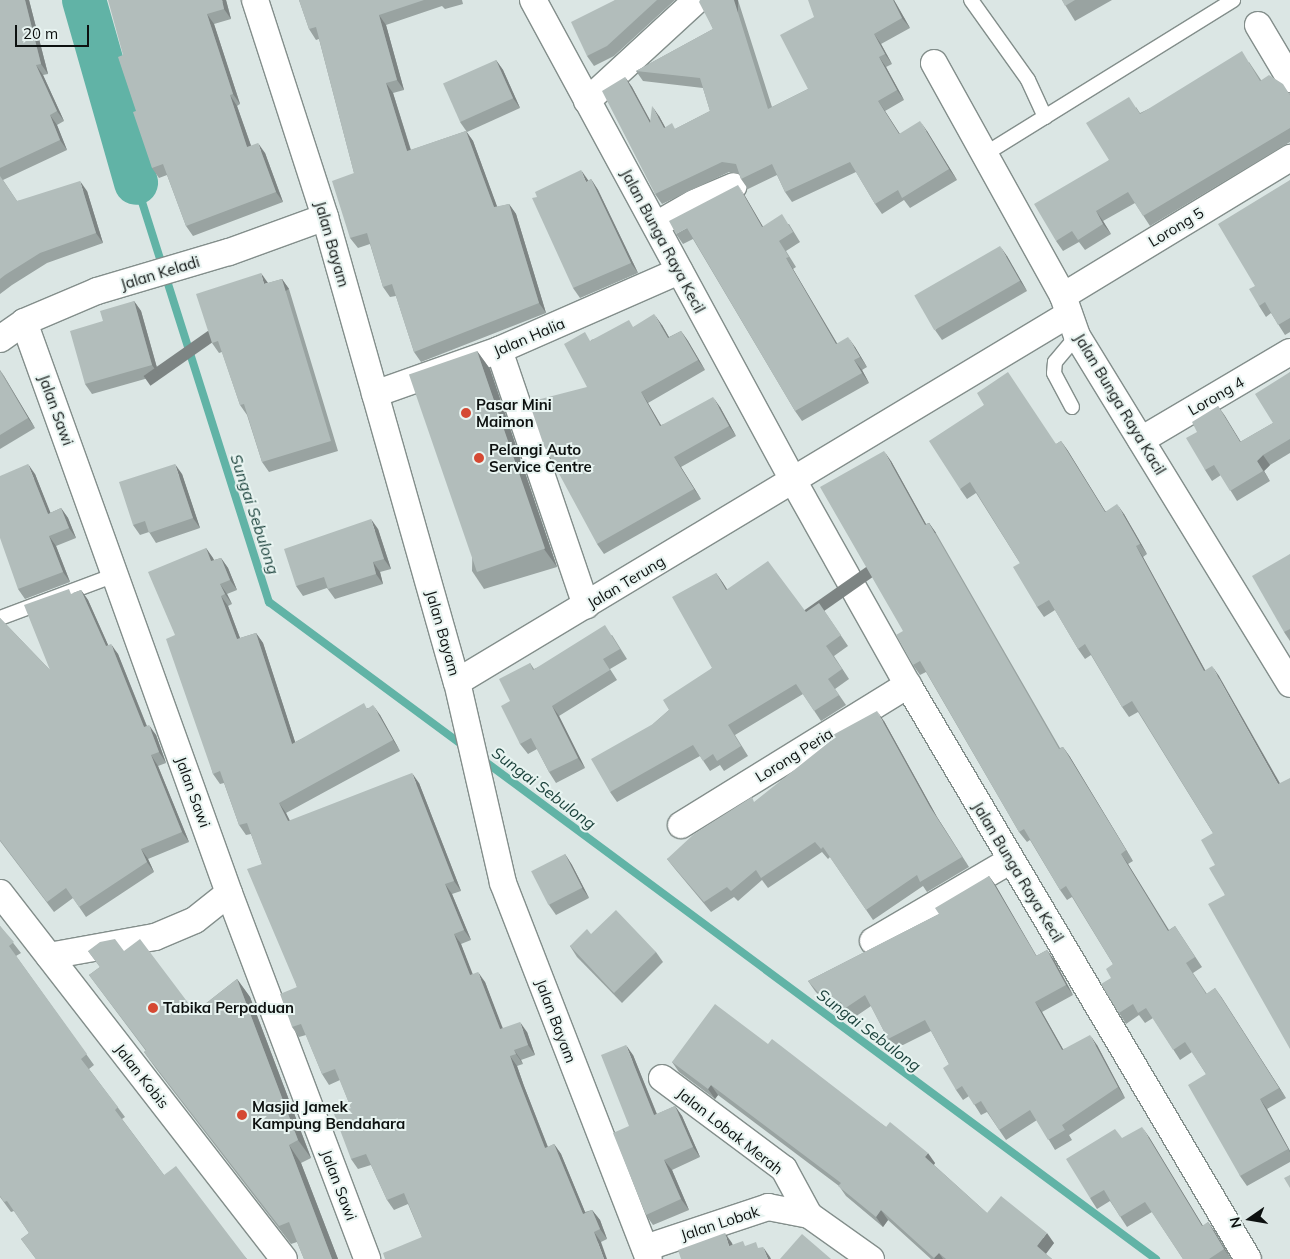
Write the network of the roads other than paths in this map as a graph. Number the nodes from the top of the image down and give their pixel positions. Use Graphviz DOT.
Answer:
graph roads {
  1 [pos="255,0"];
  2 [pos="533,0"];
  3 [pos="697,0"];
  4 [pos="971,0"];
  5 [pos="1233,0"];
  6 [pos="1258,25"];
  7 [pos="934,63"];
  8 [pos="1290,79"];
  9 [pos="587,101"];
  10 [pos="1045,117"];
  11 [pos="985,154"];
  12 [pos="1290,158"];
  13 [pos="734,186"];
  14 [pos="325,218"];
  15 [pos="656,225"];
  16 [pos="680,272"];
  17 [pos="1070,315"];
  18 [pos="24,322"];
  19 [pos="0,339"];
  20 [pos="499,350"];
  21 [pos="1290,352"];
  22 [pos="376,394"];
  23 [pos="1072,406"];
  24 [pos="1141,440"];
  25 [pos="794,482"];
  26 [pos="115,575"];
  27 [pos="586,606"];
  28 [pos="0,618"];
  29 [pos="1290,683"];
  30 [pos="908,685"];
  31 [pos="459,691"];
  32 [pos="681,825"];
  33 [pos="1011,860"];
  34 [pos="229,892"];
  35 [pos="0,893"];
  36 [pos="873,941"];
  37 [pos="49,956"];
  38 [pos="662,1078"];
  39 [pos="809,1215"];
  40 [pos="647,1254"];
  41 [pos="284,1259"];
  42 [pos="367,1259"];
  43 [pos="870,1259"];
  44 [pos="1248,1259"];
  1 -- 14 [label="street, Jalan Bayam"];
  2 -- 9 [label="street, Jalan Bunga Raya Kecil"];
  3 -- 9 [label="street"];
  4 -- 10 [label="lane"];
  5 -- 10 [label="lane"];
  6 -- 8 [label="street"];
  7 -- 11 [label="street, Jalan Bunga Raya Kacil"];
  9 -- 15 [label="street, Jalan Bunga Raya Kecil"];
  10 -- 11 [label="lane"];
  11 -- 17 [label="street, Jalan Bunga Raya Kacil"];
  12 -- 17 [label="street, Lorong 5"];
  13 -- 15 [label="street"];
  14 -- 18 [label="street, Jalan Keladi"];
  14 -- 22 [label="street, Jalan Bayam"];
  15 -- 16 [label="street, Jalan Bunga Raya Kecil"];
  16 -- 20 [label="street, Jalan Halia"];
  16 -- 25 [label="street, Jalan Bunga Raya Kecil"];
  17 -- 23 [label="lane"];
  17 -- 24 [label="street, Jalan Bunga Raya Kacil"];
  17 -- 25 [label="street"];
  18 -- 19 [label="street, Jalan Keladi"];
  18 -- 26 [label="street, Jalan Sawi"];
  20 -- 22 [label="street, Jalan Halia"];
  20 -- 27 [label="street"];
  21 -- 24 [label="street, Lorong 4"];
  22 -- 31 [label="street, Jalan Bayam"];
  24 -- 29 [label="street, Jalan Bunga Raya Kacil"];
  25 -- 27 [label="street, Jalan Terung"];
  25 -- 30 [label="street, Jalan Bunga Raya Kecil"];
  26 -- 28 [label="lane"];
  26 -- 34 [label="street, Jalan Sawi"];
  27 -- 31 [label="street, Jalan Terung"];
  30 -- 32 [label="street, Lorong Peria"];
  30 -- 33 [label="street, Jalan Bunga Raya Kecil"];
  31 -- 40 [label="street, Jalan Bayam"];
  33 -- 36 [label="street"];
  33 -- 44 [label="street, Jalan Bunga Raya Kecil"];
  34 -- 37 [label="street"];
  34 -- 42 [label="street, Jalan Sawi"];
  35 -- 37 [label="street, Jalan Kobis"];
  37 -- 41 [label="street, Jalan Kobis"];
  38 -- 39 [label="street, Jalan Lobak Merah"];
  39 -- 40 [label="street, Jalan Lobak"];
  39 -- 43 [label="street, Jalan Lobak"];
}
